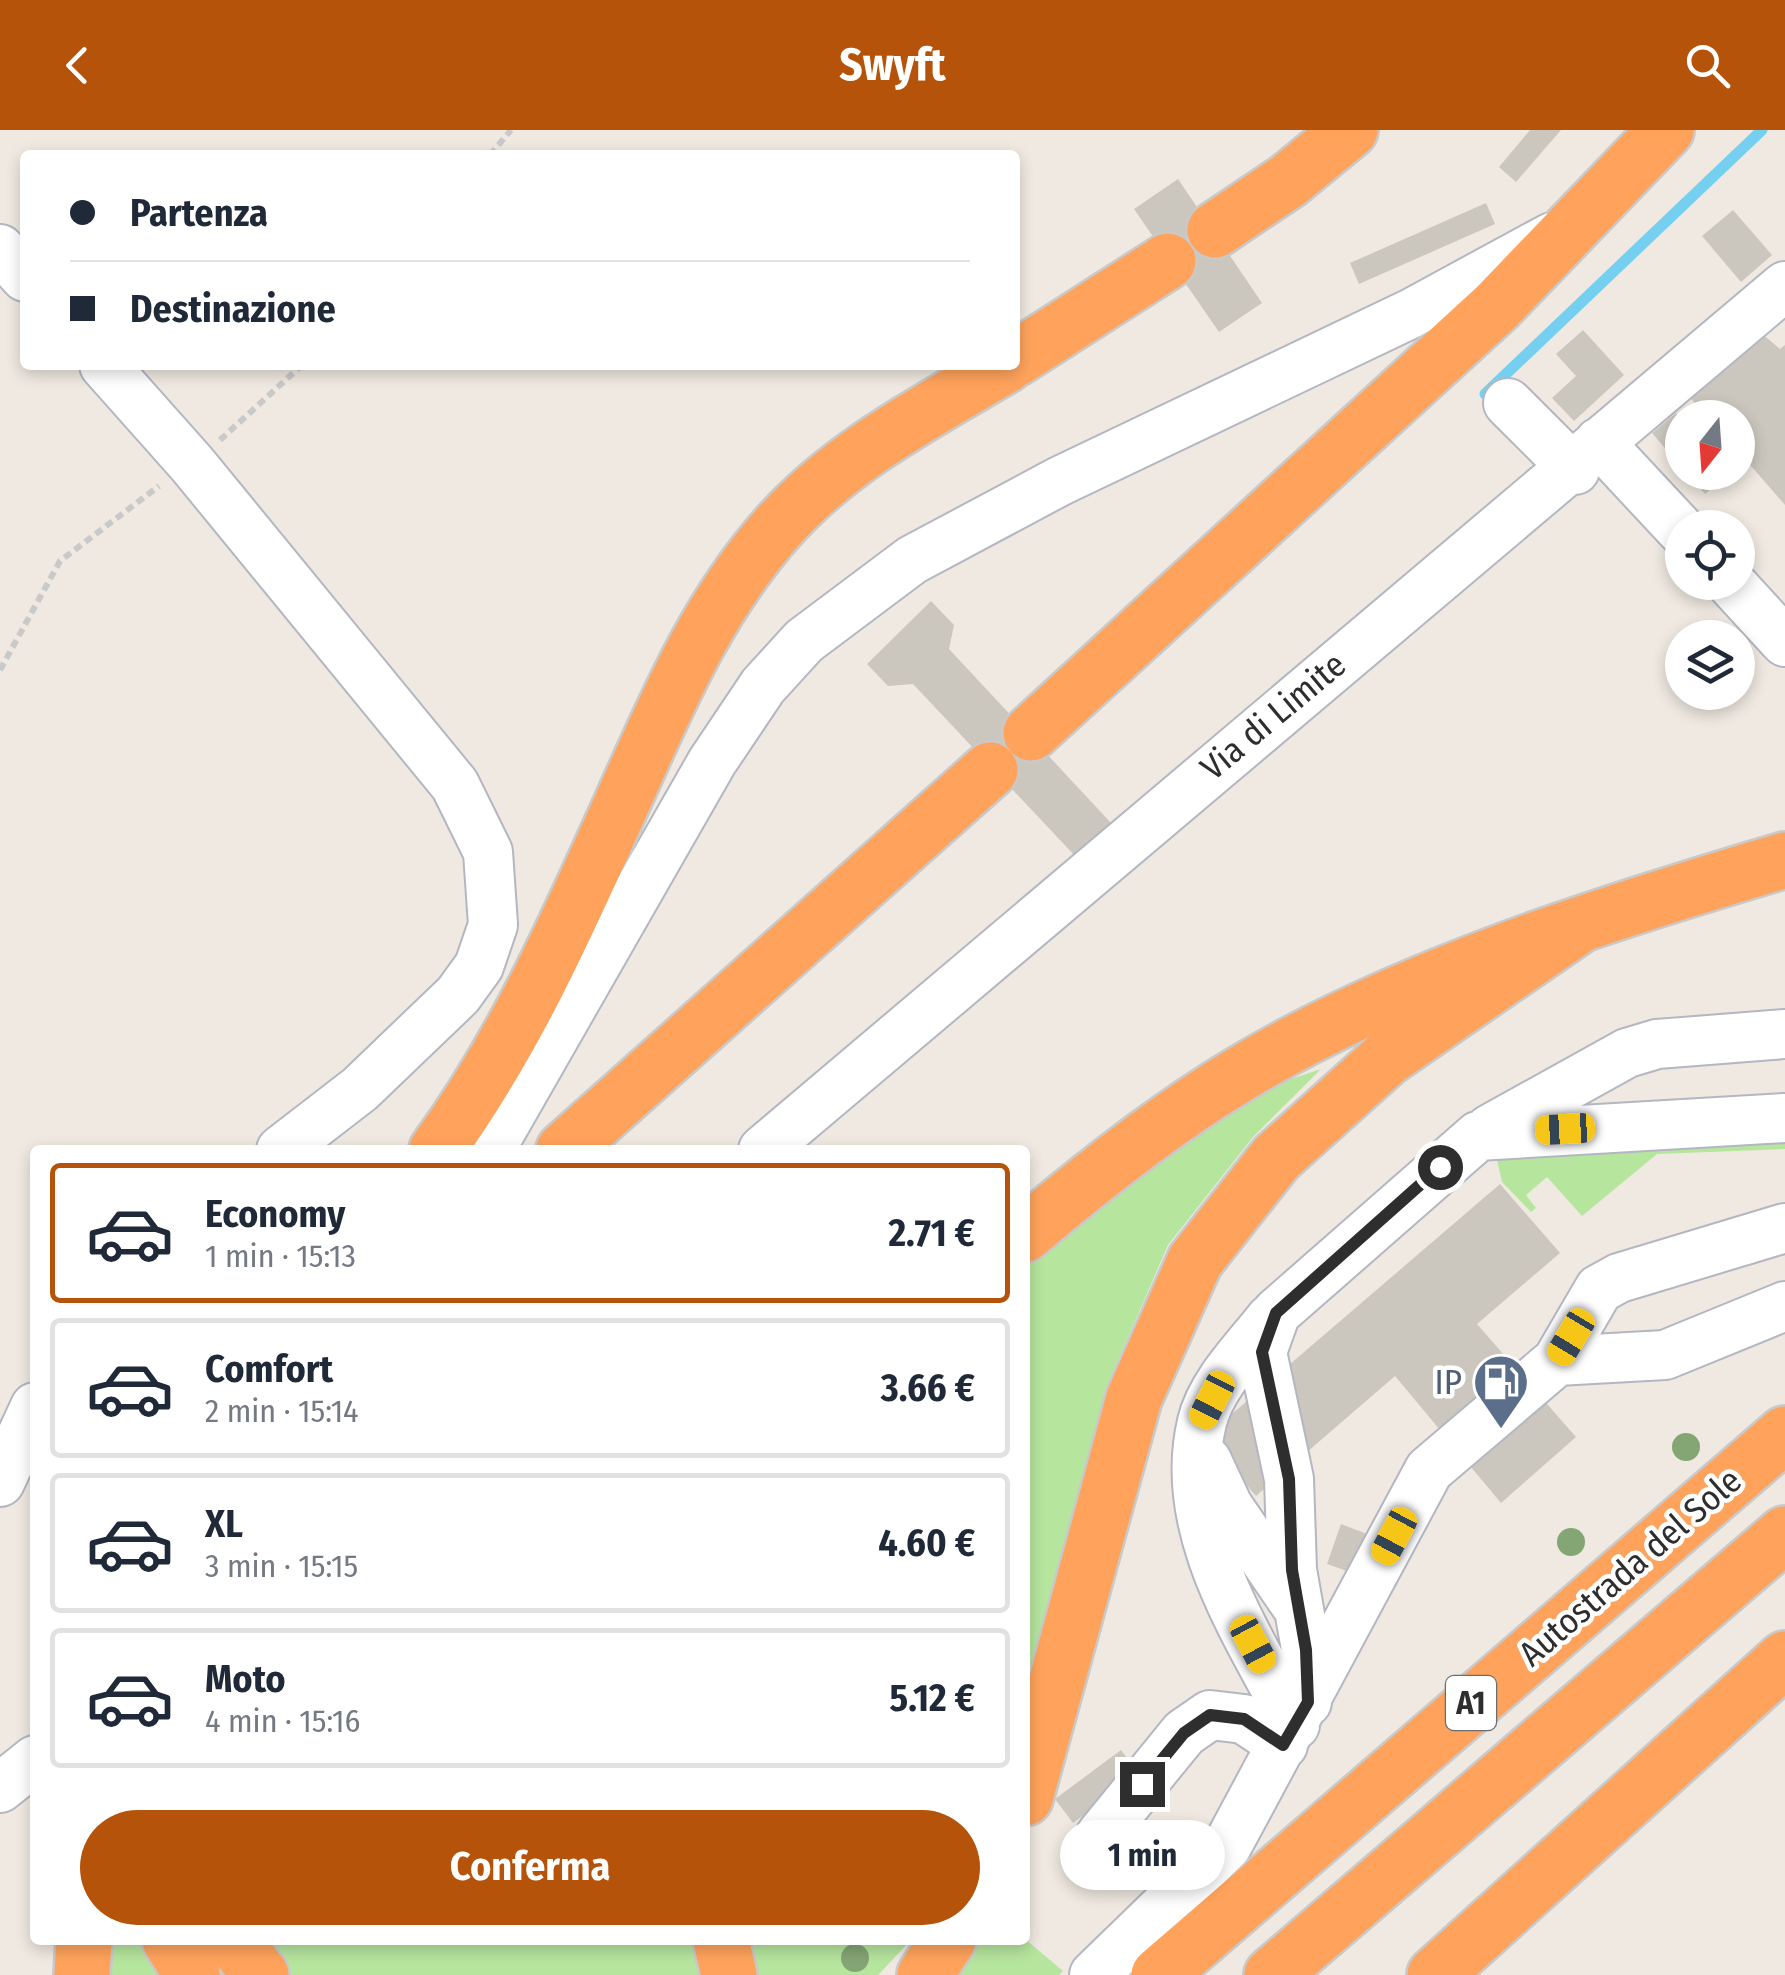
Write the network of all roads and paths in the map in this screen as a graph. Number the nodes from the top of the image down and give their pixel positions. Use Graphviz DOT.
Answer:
graph roads {
  1 [pos="512,130"];
  2 [pos="1350,130"];
  3 [pos="1666,130"];
  4 [pos="494,150"];
  5 [pos="1576,224"];
  6 [pos="1215,230"];
  7 [pos="0,248"];
  8 [pos="1168,261"];
  9 [pos="20,270"];
  10 [pos="1785,286"];
  11 [pos="1020,356"];
  12 [pos="108,370"];
  13 [pos="296,370"];
  14 [pos="998,370"];
  15 [pos="1508,403"];
  16 [pos="1582,459"];
  17 [pos="192,464"];
  18 [pos="1665,519"];
  19 [pos="1746,600"];
  20 [pos="1785,642"];
  21 [pos="0,670"];
  22 [pos="1031,733"];
  23 [pos="990,770"];
  24 [pos="1785,860"];
  25 [pos="1576,926"];
  26 [pos="1785,1034"];
  27 [pos="1785,1118"];
  28 [pos="1478,1136"];
  29 [pos="287,1145"];
  30 [pos="441,1145"];
  31 [pos="493,1145"];
  32 [pos="570,1145"];
  33 [pos="769,1145"];
  34 [pos="1785,1228"];
  35 [pos="1030,1230"];
  36 [pos="1785,1306"];
  37 [pos="1276,1313"];
  38 [pos="1557,1361"];
  39 [pos="30,1418"];
  40 [pos="1201,1434"];
  41 [pos="1785,1434"];
  42 [pos="0,1482"];
  43 [pos="1785,1534"];
  44 [pos="1298,1612"];
  45 [pos="1785,1644"];
  46 [pos="1785,1659"];
  47 [pos="1714,1720"];
  48 [pos="1295,1724"];
  49 [pos="30,1764"];
  50 [pos="1030,1780"];
  51 [pos="0,1788"];
  52 [pos="1100,1836"];
  53 [pos="84,1945"];
  54 [pos="173,1945"];
  55 [pos="236,1945"];
  56 [pos="722,1945"];
  57 [pos="945,1945"];
  58 [pos="82,1975"];
  59 [pos="192,1975"];
  60 [pos="261,1975"];
  61 [pos="729,1975"];
  62 [pos="925,1975"];
  63 [pos="1094,1975"];
  64 [pos="1159,1975"];
  65 [pos="1272,1975"];
  66 [pos="1435,1975"];
  1 -- 4 [label="path"];
  2 -- 6 [label="highway"];
  3 -- 5 [label="highway"];
  5 -- 22 [label="highway"];
  5 -- 31 [label="street"];
  7 -- 9 [label="street"];
  8 -- 11 [label="highway"];
  10 -- 16 [label="street, Via di Limite"];
  12 -- 17 [label="street"];
  13 -- 17 [label="path"];
  14 -- 30 [label="highway"];
  15 -- 16 [label="street"];
  16 -- 18 [label="street"];
  16 -- 33 [label="street, Via di Limite"];
  17 -- 21 [label="path"];
  17 -- 29 [label="street"];
  19 -- 20 [label="street"];
  23 -- 32 [label="highway"];
  24 -- 25 [label="highway"];
  25 -- 35 [label="highway"];
  25 -- 50 [label="highway"];
  26 -- 28 [label="street"];
  27 -- 28 [label="street"];
  28 -- 37 [label="street"];
  34 -- 38 [label="street"];
  36 -- 38 [label="street"];
  37 -- 40 [label="street"];
  37 -- 44 [label="street"];
  38 -- 48 [label="street"];
  39 -- 42 [label="street"];
  40 -- 44 [label="street"];
  40 -- 48 [label="street"];
  41 -- 64 [label="highway, Autostrada del Sole / A1"];
  43 -- 65 [label="highway, A1"];
  44 -- 48 [label="street"];
  45 -- 47 [label="highway"];
  46 -- 47 [label="highway"];
  47 -- 66 [label="highway"];
  48 -- 52 [label="street"];
  48 -- 63 [label="street"];
  49 -- 51 [label="street"];
  53 -- 58 [label="highway"];
  54 -- 59 [label="highway"];
  55 -- 60 [label="highway"];
  56 -- 61 [label="highway"];
  57 -- 62 [label="highway"];
}
